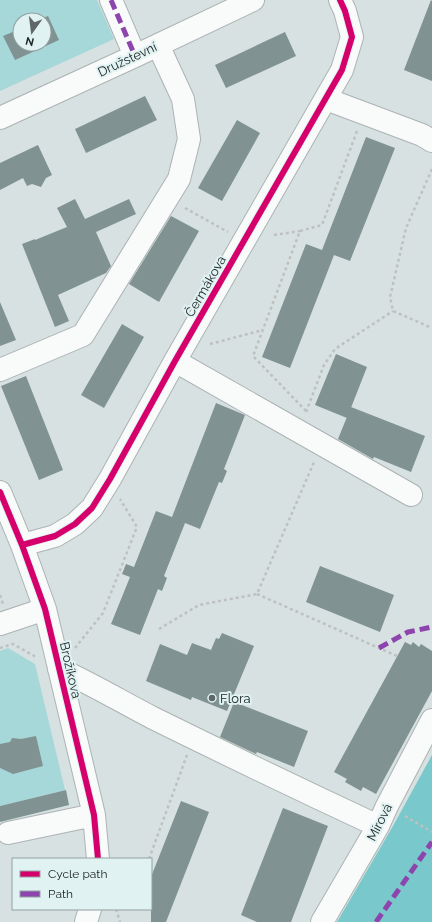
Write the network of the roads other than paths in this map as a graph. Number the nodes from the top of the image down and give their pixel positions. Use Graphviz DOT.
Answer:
graph roads {
  1 [pos="111,0"];
  2 [pos="253,0"];
  3 [pos="340,0"];
  4 [pos="226,6"];
  5 [pos="158,45"];
  6 [pos="135,56"];
  7 [pos="326,98"];
  8 [pos="0,118"];
  9 [pos="432,141"];
  10 [pos="175,361"];
  11 [pos="0,370"];
  12 [pos="0,492"];
  13 [pos="411,495"];
  14 [pos="22,545"];
  15 [pos="45,609"];
  16 [pos="0,624"];
  17 [pos="58,662"];
  18 [pos="432,720"];
  19 [pos="94,815"];
  20 [pos="378,826"];
  21 [pos="8,833"];
  22 [pos="98,858"];
  23 [pos="90,910"];
  24 [pos="86,922"];
  25 [pos="322,922"];
  1 -- 6 [label="street"];
  2 -- 4 [label="street, Družstevní"];
  3 -- 7 [label="street, Čermákova"];
  4 -- 5 [label="street, Družstevní"];
  5 -- 6 [label="street, Družstevní"];
  5 -- 11 [label="street"];
  6 -- 8 [label="street, Družstevní"];
  7 -- 9 [label="street"];
  7 -- 10 [label="street, Čermákova"];
  10 -- 13 [label="street"];
  10 -- 14 [label="street, Čermákova"];
  12 -- 14 [label="street, Brožíkova"];
  14 -- 15 [label="street, Brožíkova"];
  15 -- 16 [label="street"];
  15 -- 17 [label="street, Brožíkova"];
  17 -- 19 [label="street, Brožíkova"];
  17 -- 20 [label="street, Brožíkova"];
  18 -- 20 [label="street, Mírová"];
  19 -- 21 [label="street"];
  19 -- 22 [label="street, Brožíkova"];
  20 -- 25 [label="street, Mírová"];
  23 -- 24 [label="street"];
}
